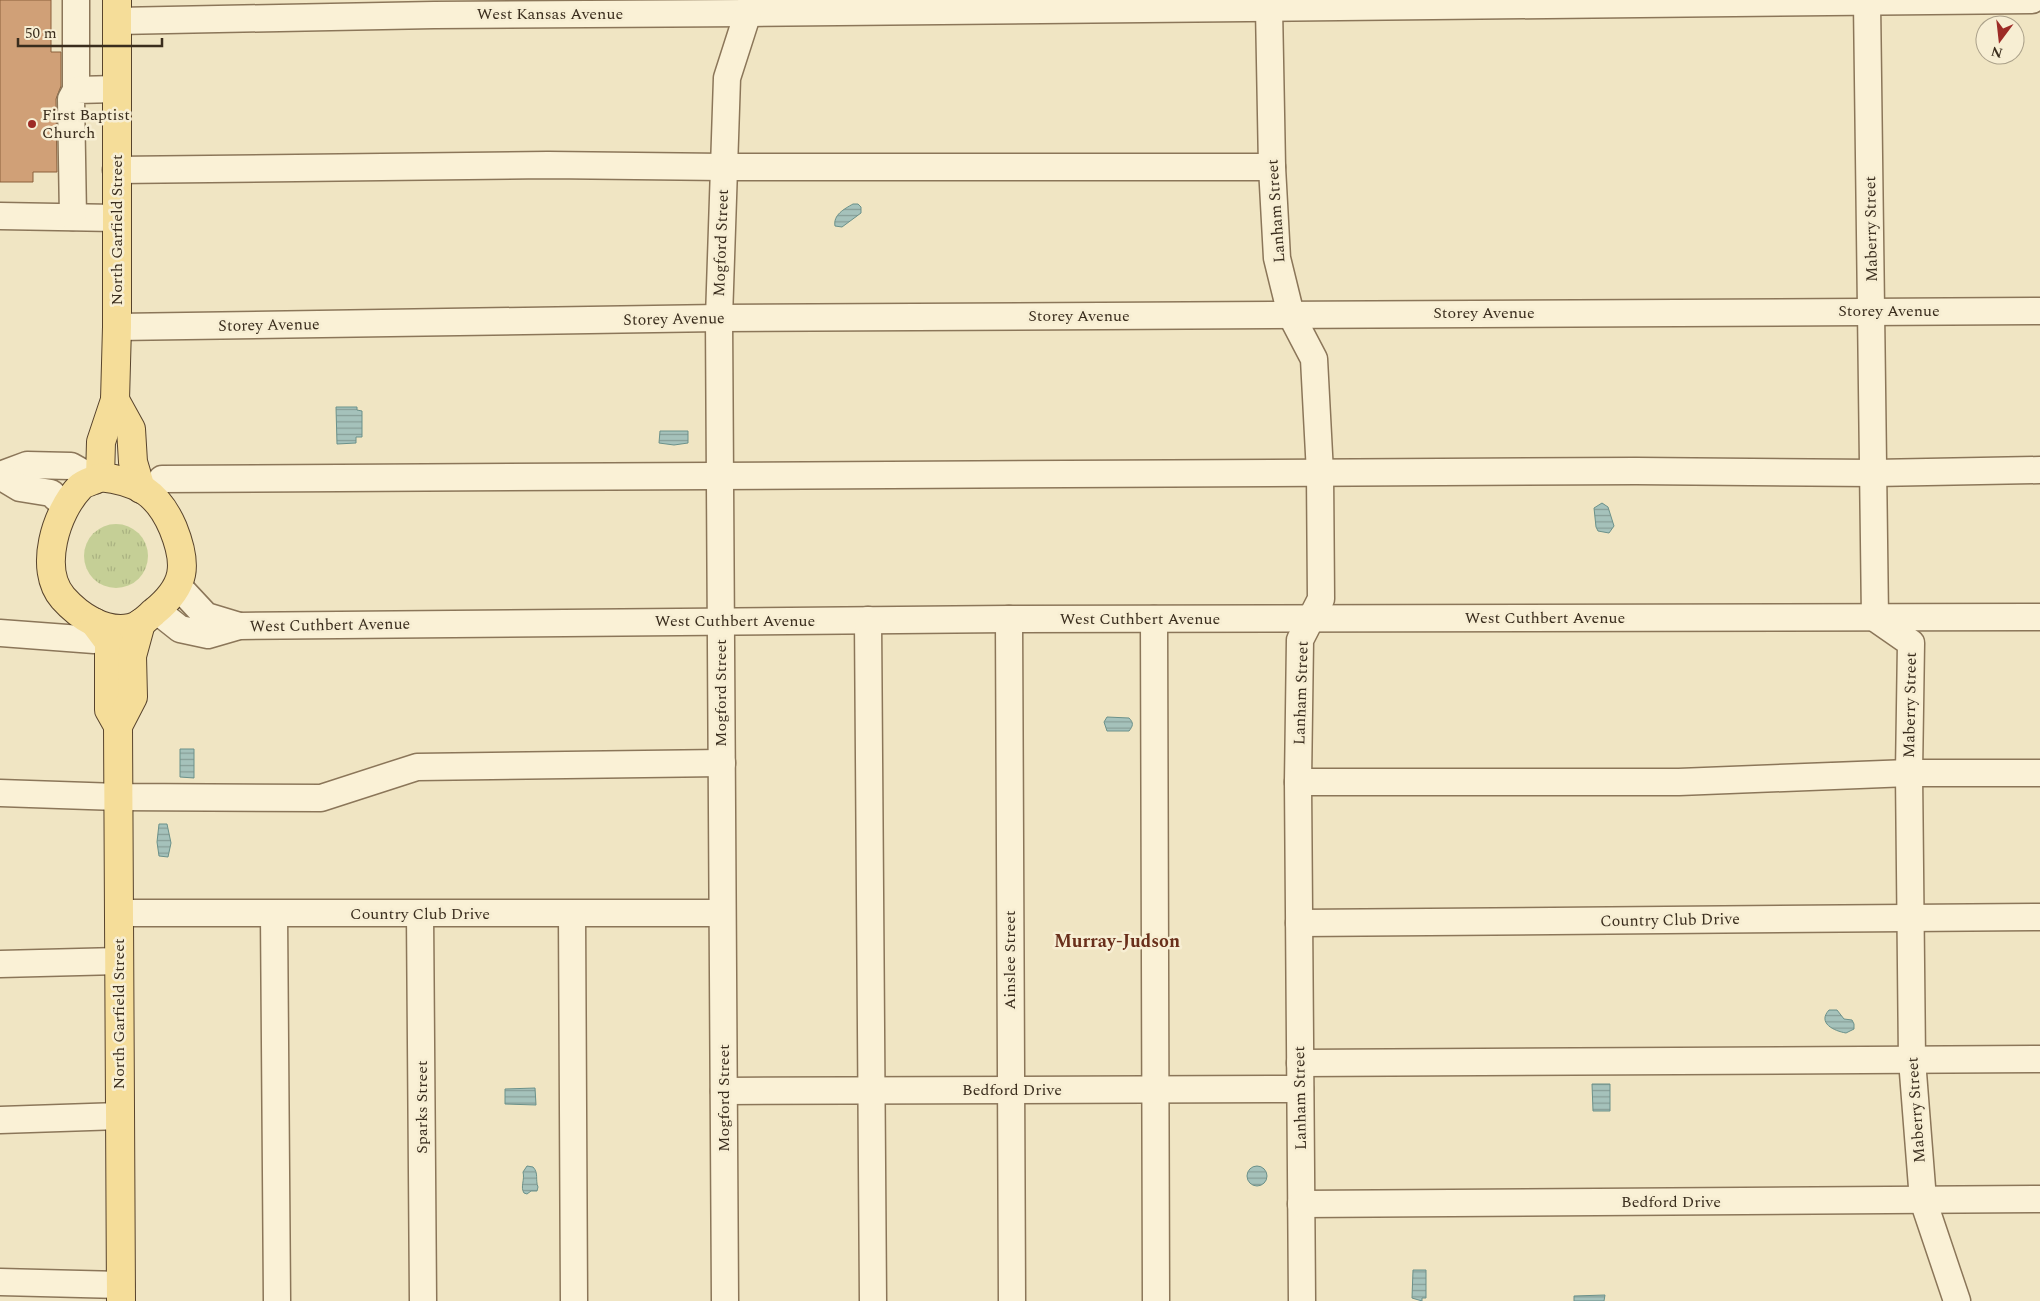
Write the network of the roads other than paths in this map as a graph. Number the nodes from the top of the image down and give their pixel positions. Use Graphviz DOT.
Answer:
graph roads {
  1 [pos="76,0"];
  2 [pos="2032,0"];
  3 [pos="1728,1"];
  4 [pos="1912,1"];
  5 [pos="1518,2"];
  6 [pos="1659,2"];
  7 [pos="1867,2"];
  8 [pos="1378,3"];
  9 [pos="1223,4"];
  10 [pos="1065,5"];
  11 [pos="913,6"];
  12 [pos="434,7"];
  13 [pos="593,7"];
  14 [pos="750,7"];
  15 [pos="1268,8"];
  16 [pos="282,9"];
  17 [pos="117,11"];
  18 [pos="117,89"];
  19 [pos="76,90"];
  20 [pos="1272,166"];
  21 [pos="724,167"];
  22 [pos="116,170"];
  23 [pos="0,216"];
  24 [pos="73,217"];
  25 [pos="116,218"];
  26 [pos="1872,311"];
  27 [pos="2040,311"];
  28 [pos="1291,314"];
  29 [pos="719,318"];
  30 [pos="117,327"];
  31 [pos="115,400"];
  32 [pos="2040,470"];
  33 [pos="1320,473"];
  34 [pos="1874,473"];
  35 [pos="0,476"];
  36 [pos="720,476"];
  37 [pos="98,479"];
  38 [pos="151,484"];
  39 [pos="65,506"];
  40 [pos="178,586"];
  41 [pos="149,617"];
  42 [pos="2040,617"];
  43 [pos="1310,618"];
  44 [pos="1875,618"];
  45 [pos="1009,619"];
  46 [pos="1154,619"];
  47 [pos="868,620"];
  48 [pos="721,621"];
  49 [pos="239,626"];
  50 [pos="94,631"];
  51 [pos="0,633"];
  52 [pos="118,726"];
  53 [pos="722,763"];
  54 [pos="1909,773"];
  55 [pos="2040,773"];
  56 [pos="1298,782"];
  57 [pos="0,793"];
  58 [pos="118,797"];
  59 [pos="119,913"];
  60 [pos="722,913"];
  61 [pos="274,914"];
  62 [pos="420,914"];
  63 [pos="572,914"];
  64 [pos="2040,917"];
  65 [pos="1911,918"];
  66 [pos="1299,923"];
  67 [pos="119,961"];
  68 [pos="0,964"];
  69 [pos="2040,1059"];
  70 [pos="1912,1060"];
  71 [pos="1300,1063"];
  72 [pos="1155,1089"];
  73 [pos="1300,1089"];
  74 [pos="872,1090"];
  75 [pos="1011,1090"];
  76 [pos="724,1091"];
  77 [pos="120,1116"];
  78 [pos="0,1120"];
  79 [pos="2040,1199"];
  80 [pos="1923,1200"];
  81 [pos="1301,1204"];
  82 [pos="0,1282"];
  83 [pos="121,1293"];
  84 [pos="277,1301"];
  85 [pos="423,1301"];
  86 [pos="574,1301"];
  87 [pos="725,1301"];
  88 [pos="874,1301"];
  89 [pos="1012,1301"];
  90 [pos="1156,1301"];
  91 [pos="1302,1301"];
  92 [pos="1956,1301"];
  1 -- 19 [label="street"];
  2 -- 4 [label="street, West Kansas Avenue"];
  3 -- 6 [label="street, West Kansas Avenue"];
  3 -- 7 [label="street, West Kansas Avenue"];
  4 -- 7 [label="street, West Kansas Avenue"];
  5 -- 6 [label="street, West Kansas Avenue"];
  5 -- 8 [label="street, West Kansas Avenue"];
  7 -- 26 [label="street, Maberry Street"];
  8 -- 15 [label="street, West Kansas Avenue"];
  9 -- 10 [label="street, West Kansas Avenue"];
  9 -- 15 [label="street, West Kansas Avenue"];
  10 -- 11 [label="street, West Kansas Avenue"];
  11 -- 14 [label="street, West Kansas Avenue"];
  12 -- 13 [label="street, West Kansas Avenue"];
  12 -- 16 [label="street, West Kansas Avenue"];
  13 -- 14 [label="street, West Kansas Avenue"];
  14 -- 21 [label="street, Mogford Street"];
  15 -- 20 [label="street, Lanham Street"];
  16 -- 17 [label="street, West Kansas Avenue"];
  17 -- 18 [label="main road, North Garfield Street"];
  18 -- 19 [label="street"];
  18 -- 22 [label="main road, North Garfield Street"];
  19 -- 24 [label="street"];
  20 -- 21 [label="street"];
  20 -- 28 [label="street, Lanham Street"];
  21 -- 22 [label="street"];
  21 -- 29 [label="street, Mogford Street"];
  22 -- 25 [label="main road, North Garfield Street"];
  23 -- 24 [label="street"];
  24 -- 25 [label="street"];
  25 -- 30 [label="main road, North Garfield Street"];
  26 -- 27 [label="street, Storey Avenue"];
  26 -- 28 [label="street, Storey Avenue"];
  26 -- 34 [label="street, Maberry Street"];
  28 -- 29 [label="street, Storey Avenue"];
  28 -- 33 [label="street, Lanham Street"];
  29 -- 30 [label="street, Storey Avenue"];
  29 -- 36 [label="street, Mogford Street"];
  30 -- 31 [label="main road, North Garfield Street"];
  31 -- 37 [label="main road"];
  31 -- 38 [label="main road"];
  32 -- 34 [label="street"];
  33 -- 34 [label="street"];
  33 -- 36 [label="street"];
  33 -- 43 [label="street, Lanham Street"];
  34 -- 44 [label="street, Maberry Street"];
  35 -- 37 [label="street"];
  35 -- 39 [label="street"];
  36 -- 38 [label="street"];
  36 -- 48 [label="street, Mogford Street"];
  37 -- 38 [label="main road"];
  37 -- 39 [label="main road"];
  38 -- 40 [label="main road"];
  39 -- 50 [label="main road"];
  40 -- 41 [label="main road"];
  40 -- 49 [label="street, West Cuthbert Avenue"];
  41 -- 49 [label="street, West Cuthbert Avenue"];
  41 -- 50 [label="main road"];
  41 -- 52 [label="main road"];
  42 -- 44 [label="street, West Cuthbert Avenue"];
  43 -- 44 [label="street, West Cuthbert Avenue"];
  43 -- 46 [label="street, West Cuthbert Avenue"];
  43 -- 56 [label="street, Lanham Street"];
  44 -- 54 [label="street, Maberry Street"];
  45 -- 46 [label="street, West Cuthbert Avenue"];
  45 -- 47 [label="street, West Cuthbert Avenue"];
  45 -- 75 [label="street, Ainslee Street"];
  46 -- 72 [label="street"];
  47 -- 48 [label="street, West Cuthbert Avenue"];
  47 -- 74 [label="street"];
  48 -- 49 [label="street, West Cuthbert Avenue"];
  48 -- 53 [label="street, Mogford Street"];
  50 -- 51 [label="street"];
  50 -- 52 [label="main road"];
  52 -- 58 [label="main road, North Garfield Street"];
  53 -- 58 [label="street"];
  53 -- 60 [label="street, Mogford Street"];
  54 -- 55 [label="street"];
  54 -- 56 [label="street"];
  54 -- 65 [label="street, Maberry Street"];
  56 -- 66 [label="street, Lanham Street"];
  57 -- 58 [label="street"];
  58 -- 59 [label="main road, North Garfield Street"];
  59 -- 61 [label="street, Country Club Drive"];
  59 -- 67 [label="main road, North Garfield Street"];
  60 -- 63 [label="street, Country Club Drive"];
  60 -- 76 [label="street, Mogford Street"];
  61 -- 62 [label="street, Country Club Drive"];
  61 -- 84 [label="street"];
  62 -- 63 [label="street, Country Club Drive"];
  62 -- 85 [label="street, Sparks Street"];
  63 -- 86 [label="street"];
  64 -- 65 [label="street, Country Club Drive"];
  65 -- 66 [label="street, Country Club Drive"];
  65 -- 70 [label="street, Maberry Street"];
  66 -- 71 [label="street, Lanham Street"];
  67 -- 68 [label="street"];
  67 -- 77 [label="main road, North Garfield Street"];
  69 -- 70 [label="street"];
  70 -- 71 [label="street"];
  70 -- 80 [label="street, Maberry Street"];
  71 -- 73 [label="street, Lanham Street"];
  72 -- 73 [label="street, Bedford Drive"];
  72 -- 75 [label="street, Bedford Drive"];
  72 -- 90 [label="street"];
  73 -- 81 [label="street, Lanham Street"];
  74 -- 75 [label="street, Bedford Drive"];
  74 -- 76 [label="street, Bedford Drive"];
  74 -- 88 [label="street"];
  75 -- 89 [label="street, Ainslee Street"];
  76 -- 87 [label="street, Mogford Street"];
  77 -- 78 [label="street"];
  77 -- 83 [label="main road, North Garfield Street"];
  79 -- 80 [label="street, Bedford Drive"];
  80 -- 81 [label="street, Bedford Drive"];
  80 -- 92 [label="street, Maberry Street"];
  81 -- 91 [label="street, Lanham Street"];
  82 -- 83 [label="street"];
}
